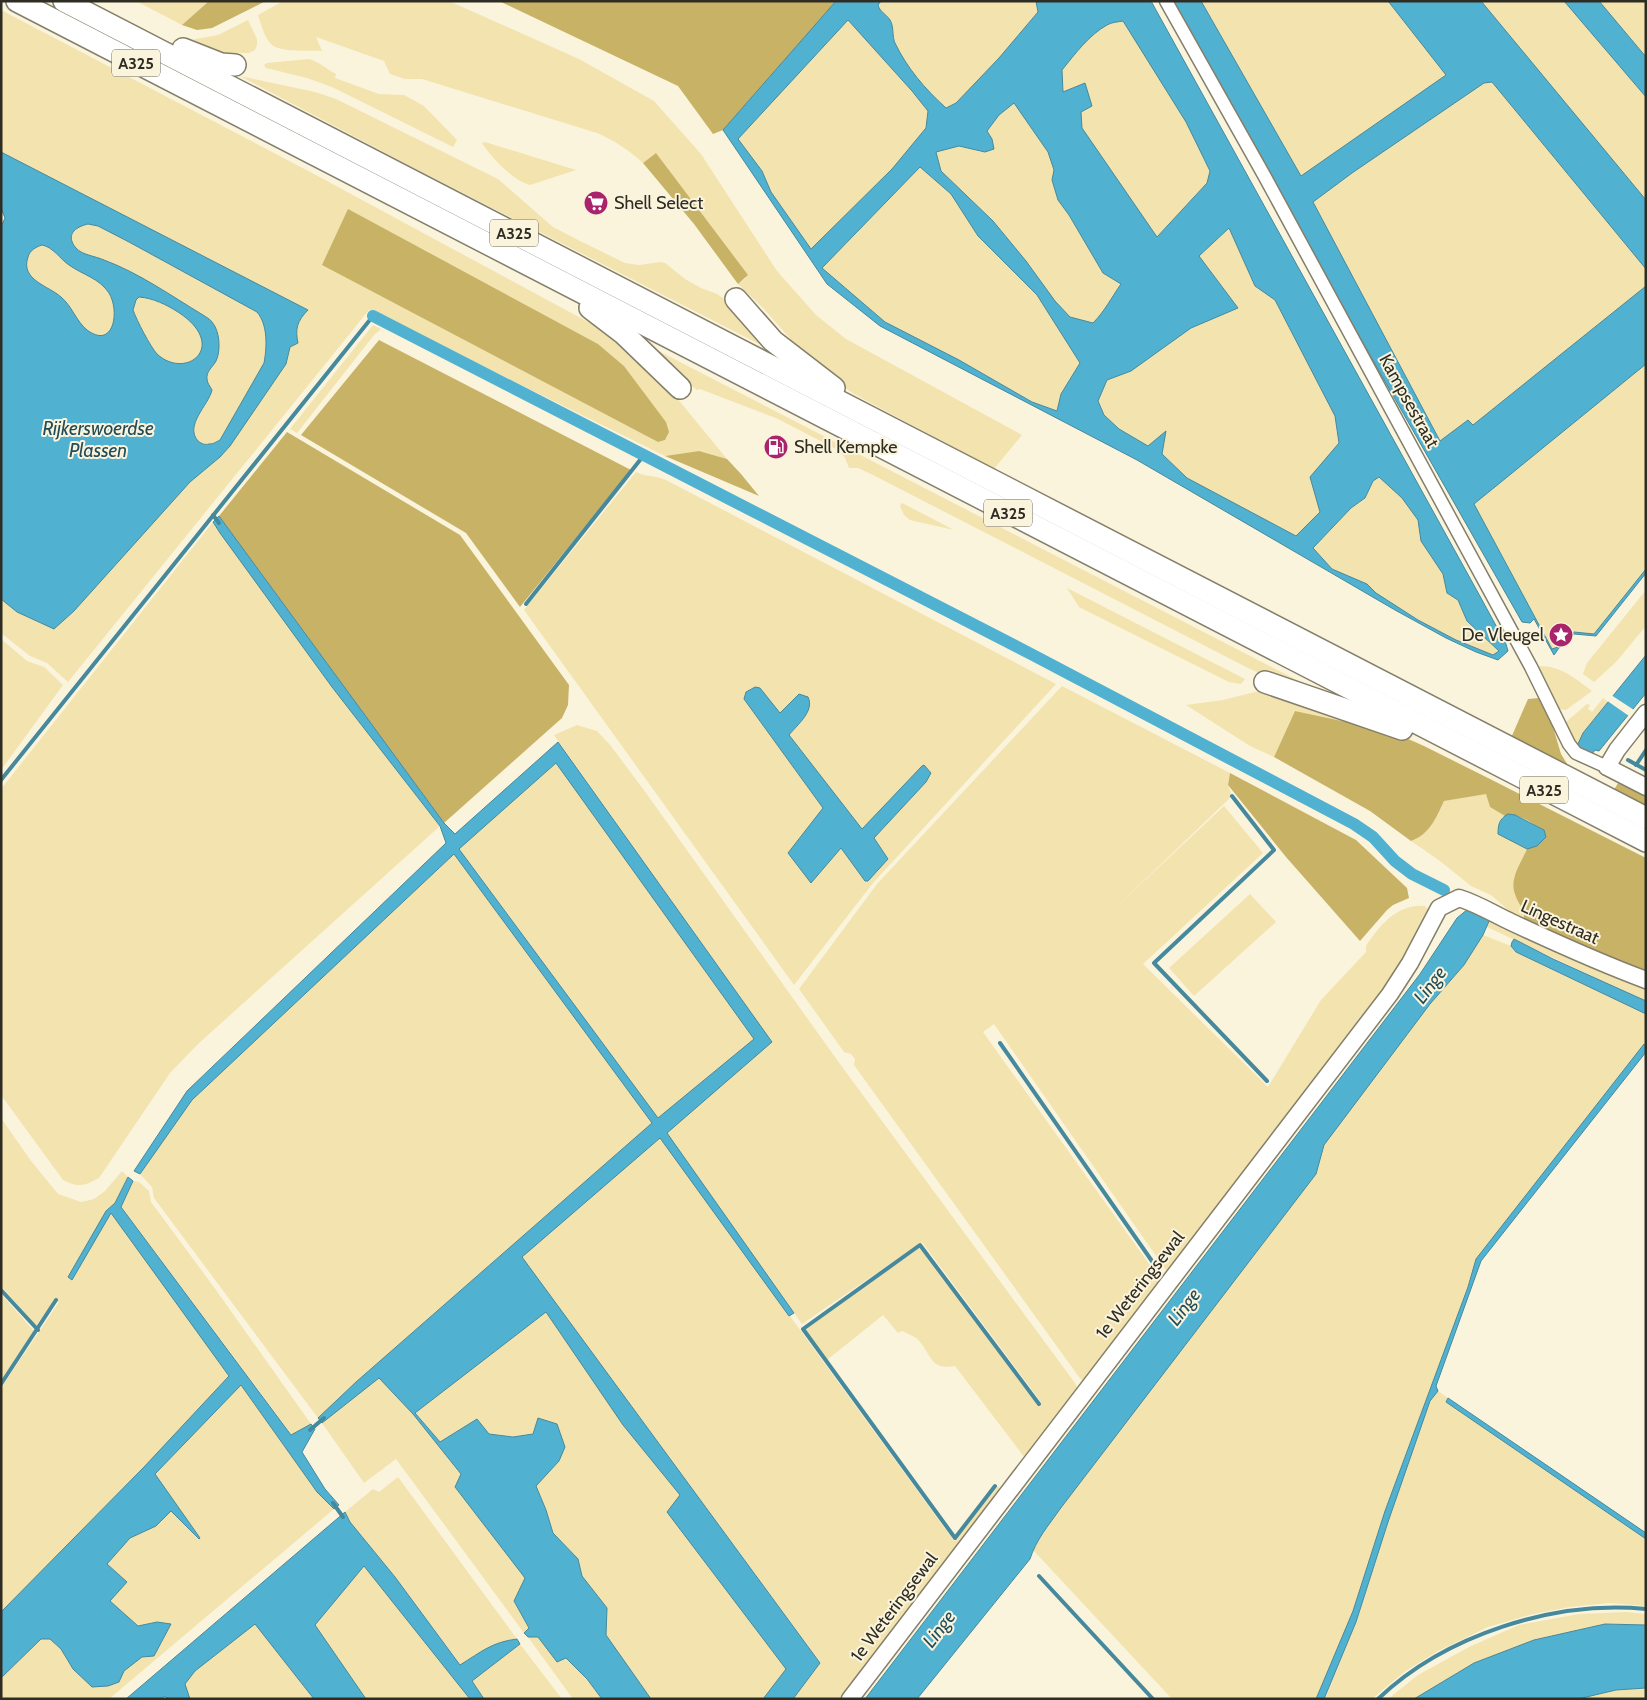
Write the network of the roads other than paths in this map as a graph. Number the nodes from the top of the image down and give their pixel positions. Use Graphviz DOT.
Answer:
graph roads {
  1 [pos="17,1"];
  2 [pos="64,1"];
  3 [pos="1166,1"];
  4 [pos="154,48"];
  5 [pos="235,66"];
  6 [pos="574,289"];
  7 [pos="736,299"];
  8 [pos="680,388"];
  9 [pos="873,419"];
  10 [pos="1265,682"];
  11 [pos="1646,713"];
  12 [pos="1443,738"];
  13 [pos="1607,767"];
  14 [pos="1646,787"];
  15 [pos="1646,818"];
  16 [pos="1646,841"];
  17 [pos="1459,898"];
  18 [pos="1646,980"];
  19 [pos="850,1699"];
  1 -- 6 [label="highway, A325"];
  2 -- 4 [label="highway, A325"];
  3 -- 13 [label="street, Kampsestraat"];
  4 -- 5 [label="highway"];
  4 -- 9 [label="highway, A325"];
  6 -- 8 [label="highway"];
  6 -- 12 [label="highway, A325"];
  7 -- 9 [label="highway"];
  9 -- 15 [label="highway, A325"];
  10 -- 12 [label="highway"];
  11 -- 13 [label="street"];
  12 -- 16 [label="highway, A325"];
  13 -- 14 [label="street, Kampsestraat"];
  17 -- 18 [label="street, Lingestraat"];
  17 -- 19 [label="street, 1e Weteringsewal"];
}
